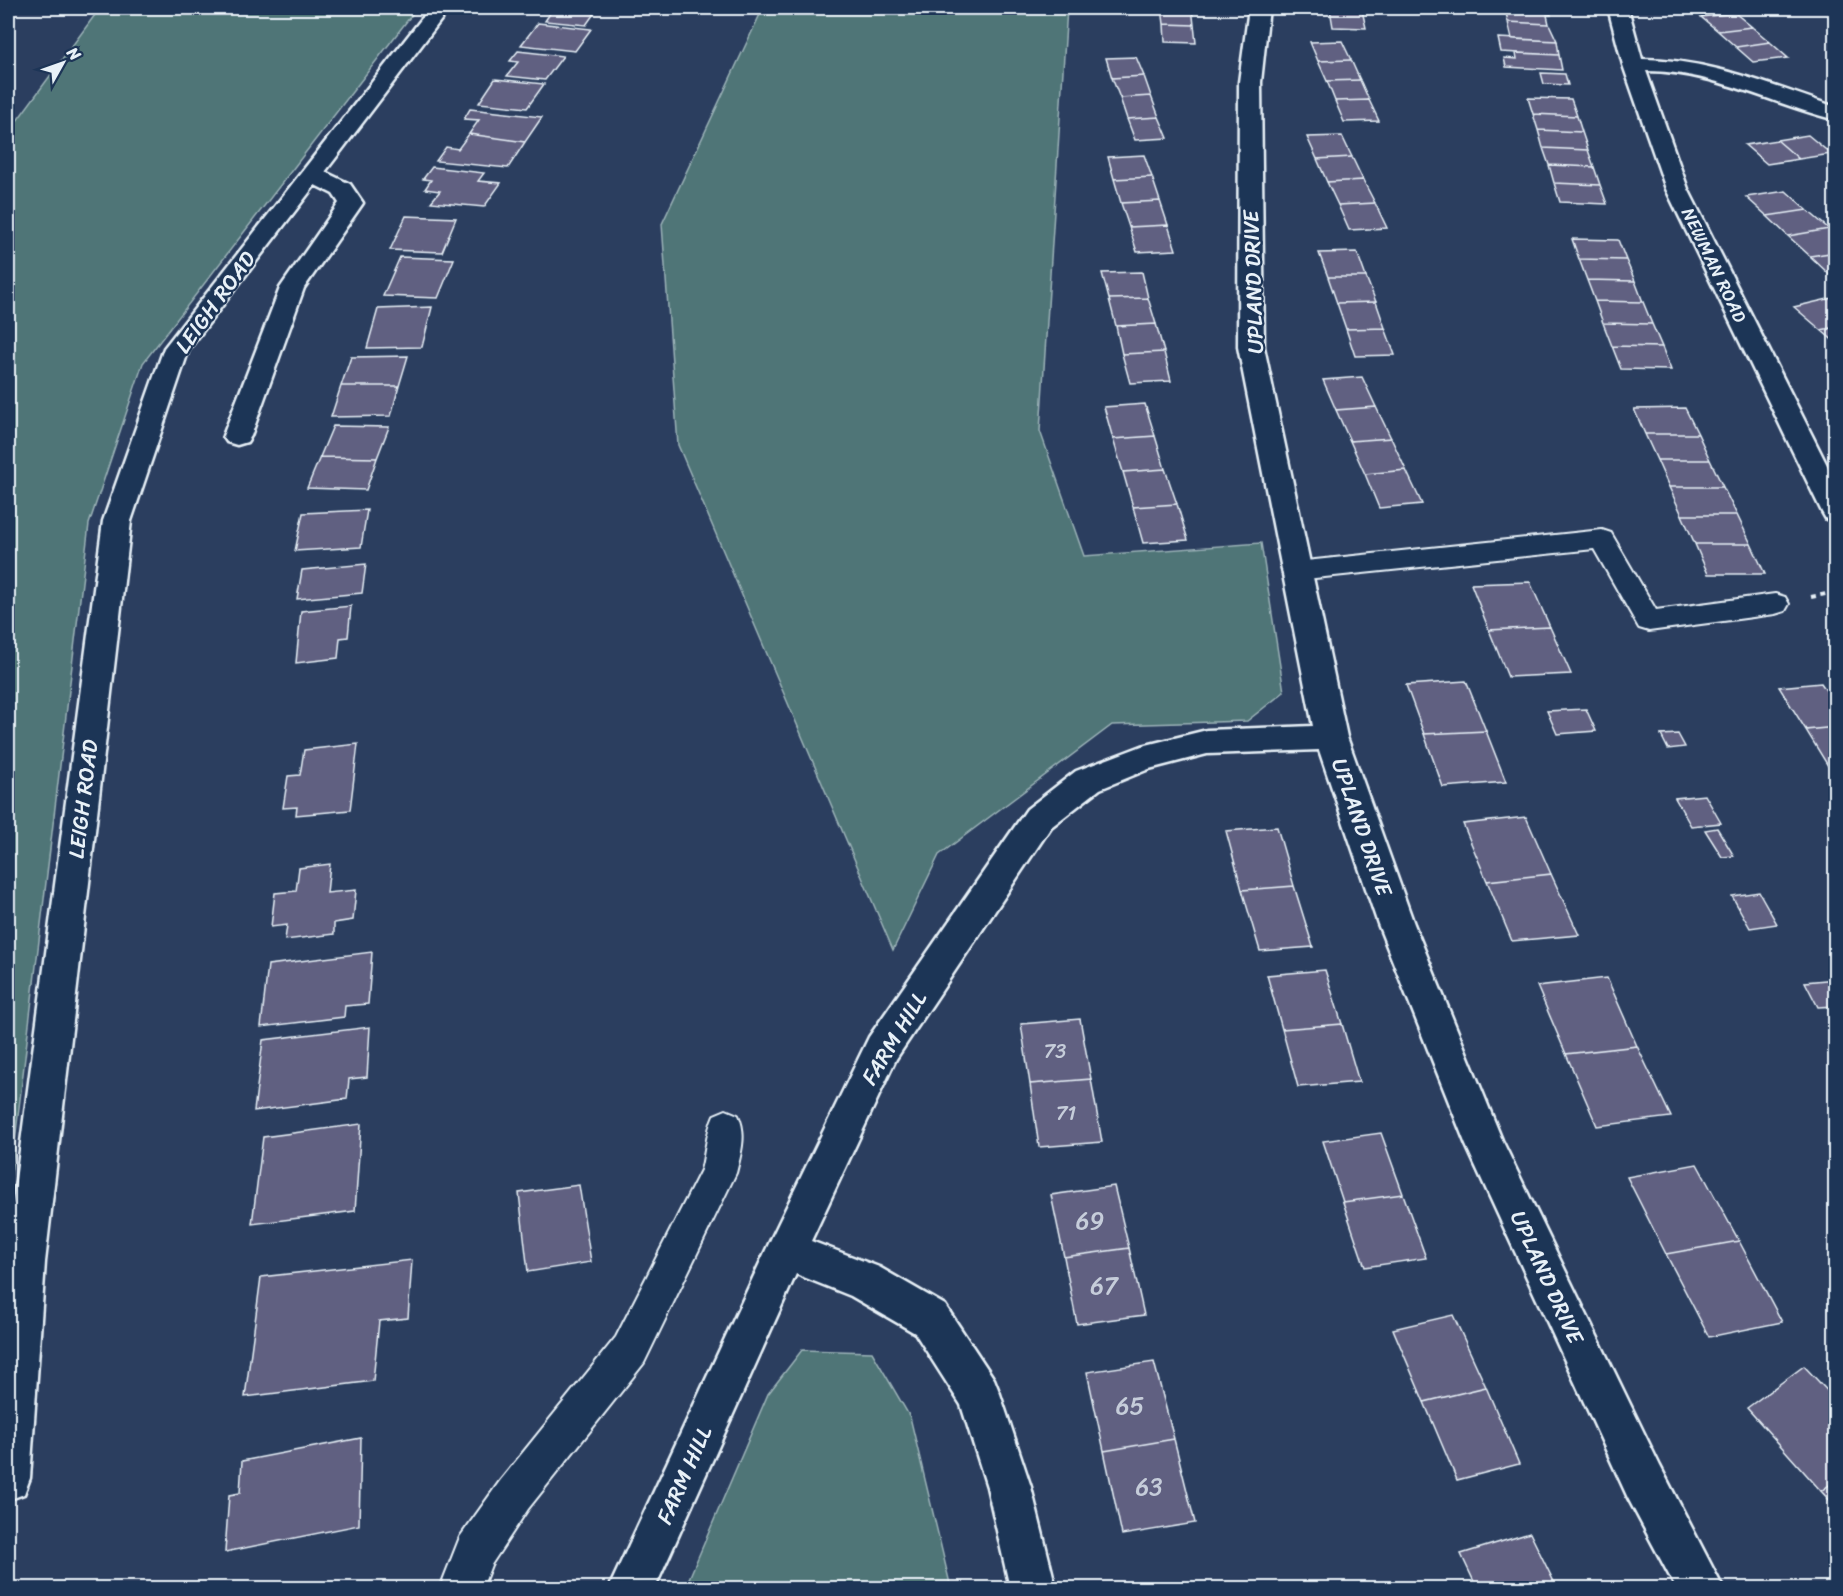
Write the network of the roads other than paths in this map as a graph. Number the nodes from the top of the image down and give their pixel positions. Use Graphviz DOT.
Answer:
graph roads {
  1 [pos="440,8"];
  2 [pos="1259,8"];
  3 [pos="1618,8"];
  4 [pos="1633,65"];
  5 [pos="1836,114"];
  6 [pos="312,174"];
  7 [pos="237,436"];
  8 [pos="1828,478"];
  9 [pos="1836,512"];
  10 [pos="1296,571"];
  11 [pos="1775,604"];
  12 [pos="1330,737"];
  13 [pos="726,1126"];
  14 [pos="786,1251"];
  15 [pos="8,1478"];
  16 [pos="461,1588"];
  17 [pos="632,1588"];
  18 [pos="1033,1588"];
  19 [pos="1700,1588"];
  1 -- 6 [label="street, LEIGH ROAD"];
  2 -- 10 [label="street, UPLAND DRIVE"];
  3 -- 4 [label="street, NEWMAN ROAD"];
  4 -- 5 [label="street"];
  4 -- 8 [label="street, NEWMAN ROAD"];
  6 -- 7 [label="street"];
  6 -- 15 [label="street, LEIGH ROAD"];
  8 -- 9 [label="street, NEWMAN ROAD"];
  10 -- 11 [label="lane"];
  10 -- 12 [label="street, UPLAND DRIVE"];
  12 -- 14 [label="street, FARM HILL"];
  12 -- 19 [label="street, UPLAND DRIVE"];
  13 -- 16 [label="lane"];
  14 -- 17 [label="street, FARM HILL"];
  14 -- 18 [label="street"];
}
